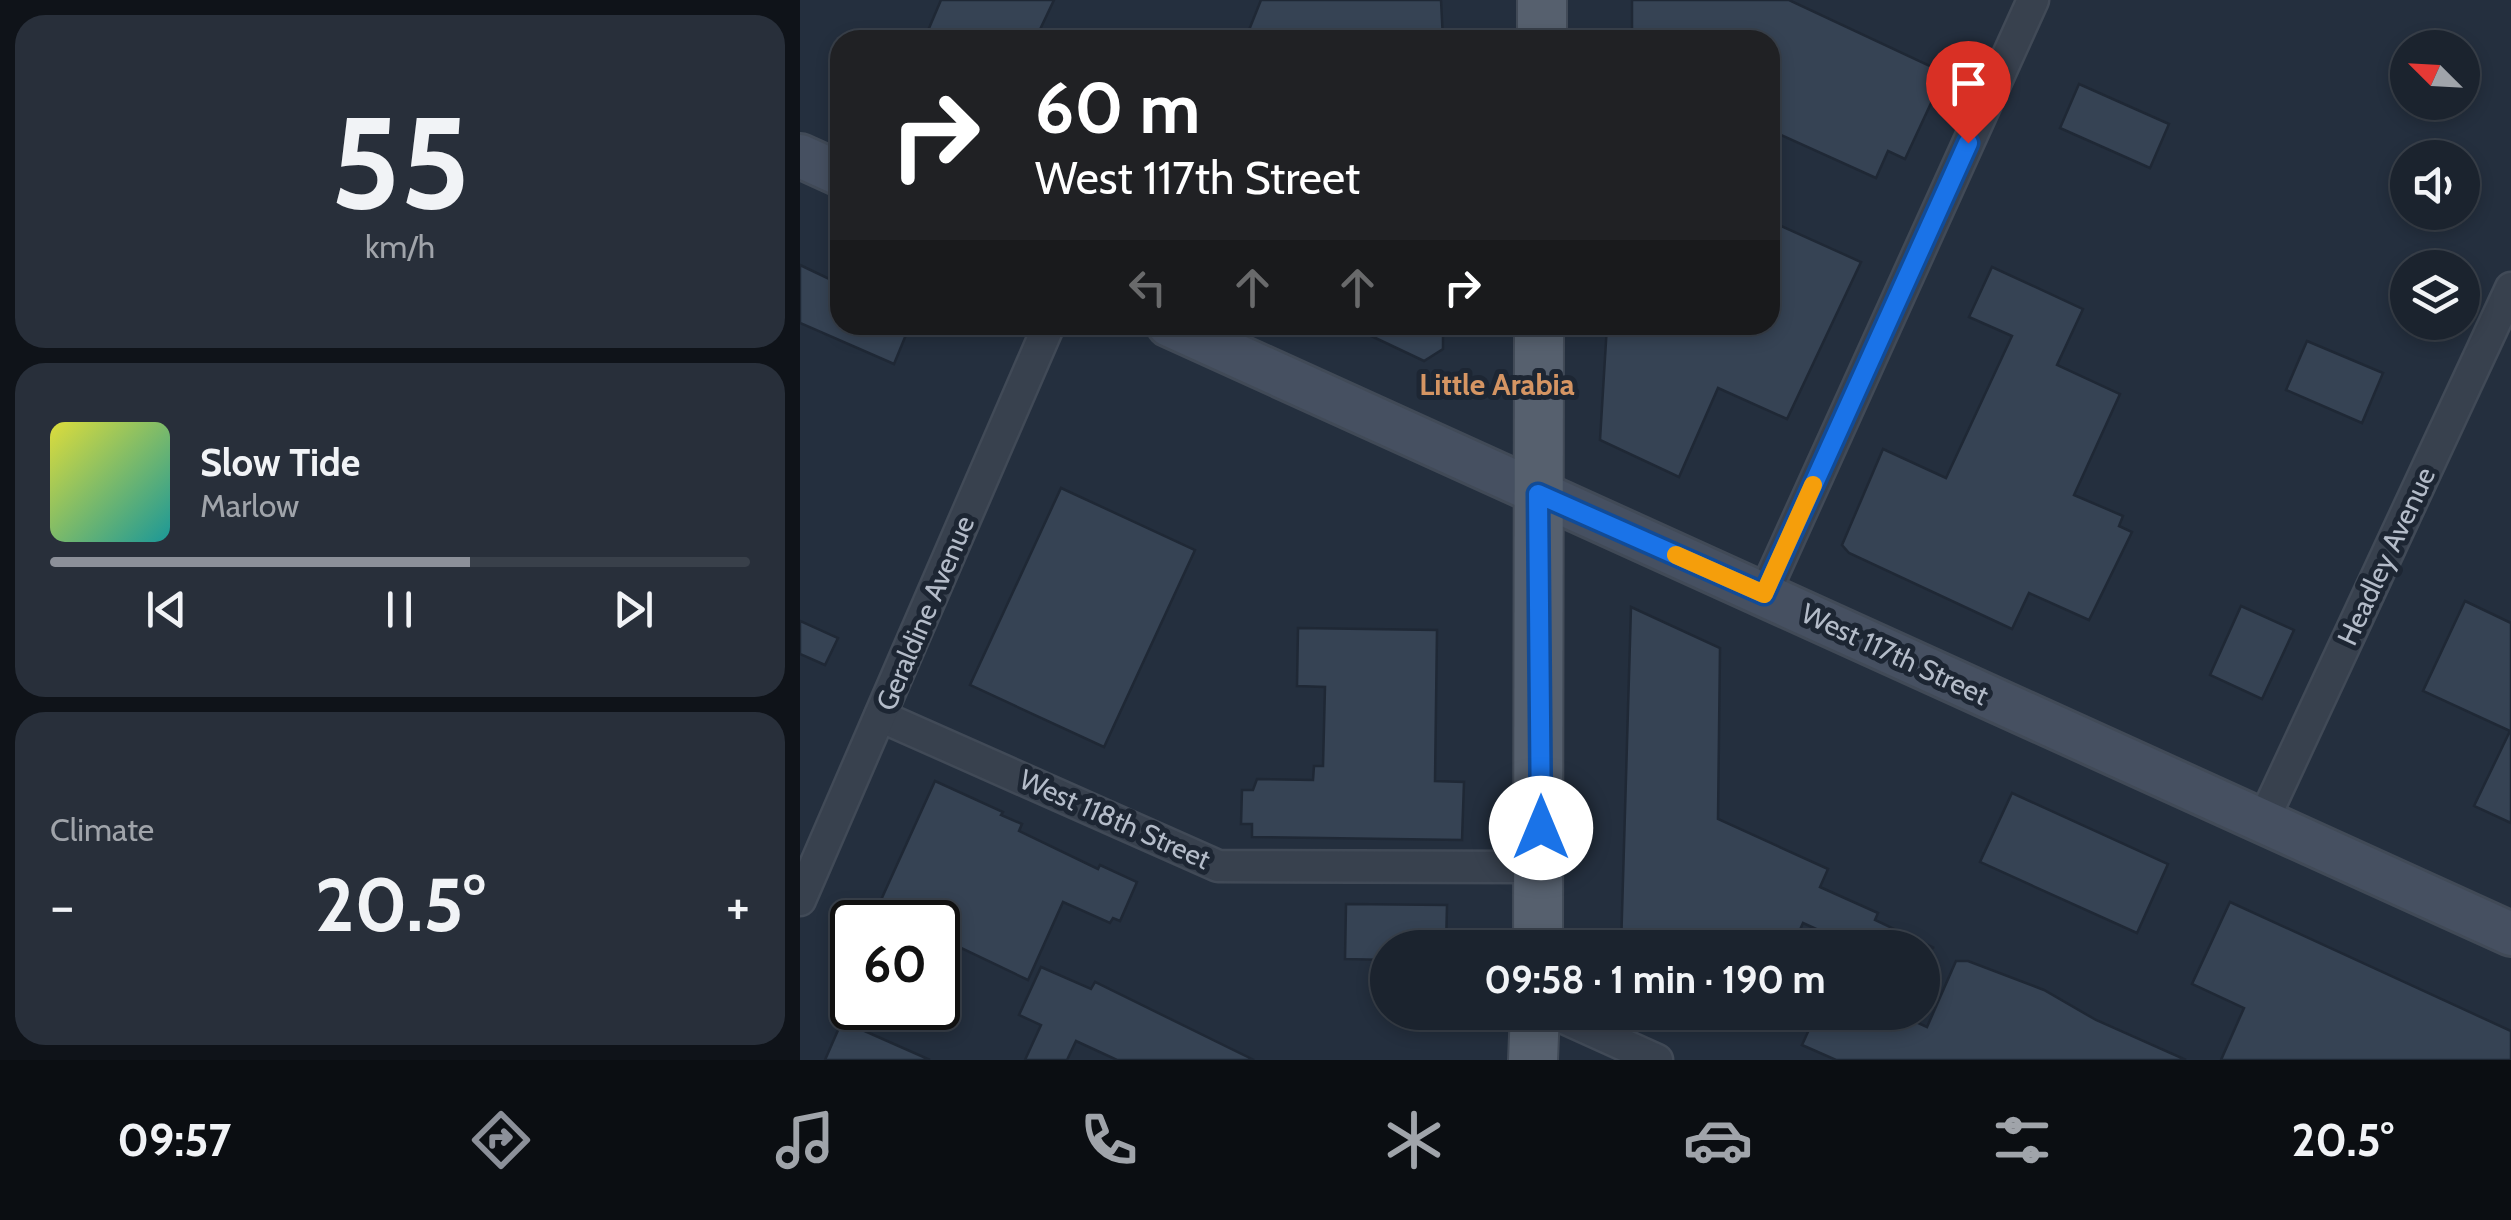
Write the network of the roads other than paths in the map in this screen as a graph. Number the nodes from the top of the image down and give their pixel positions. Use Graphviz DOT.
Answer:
graph roads {
  1 [pos="1542,0"];
  2 [pos="2034,0"];
  3 [pos="1542,30"];
  4 [pos="800,156"];
  5 [pos="830,170"];
  6 [pos="2511,288"];
  7 [pos="1046,335"];
  8 [pos="1192,335"];
  9 [pos="1540,335"];
  10 [pos="1538,494"];
  11 [pos="1764,594"];
  12 [pos="880,716"];
  13 [pos="2262,823"];
  14 [pos="1541,867"];
  15 [pos="800,900"];
  16 [pos="1539,930"];
  17 [pos="2511,934"];
  18 [pos="1534,1030"];
  19 [pos="1591,1030"];
  20 [pos="1533,1060"];
  21 [pos="1657,1060"];
  1 -- 3 [label="main road"];
  2 -- 11 [label="street"];
  4 -- 5 [label="main road"];
  6 -- 13 [label="street, Headley Avenue"];
  7 -- 12 [label="street, Geraldine Avenue"];
  8 -- 10 [label="main road, West 117th Street"];
  9 -- 10 [label="main road"];
  10 -- 11 [label="main road, West 117th Street"];
  10 -- 14 [label="main road"];
  11 -- 13 [label="main road, West 117th Street"];
  12 -- 14 [label="street, West 118th Street"];
  12 -- 15 [label="street, Geraldine Avenue"];
  13 -- 17 [label="main road, West 117th Street"];
  14 -- 16 [label="main road"];
  18 -- 20 [label="main road"];
  19 -- 21 [label="street"];
}
